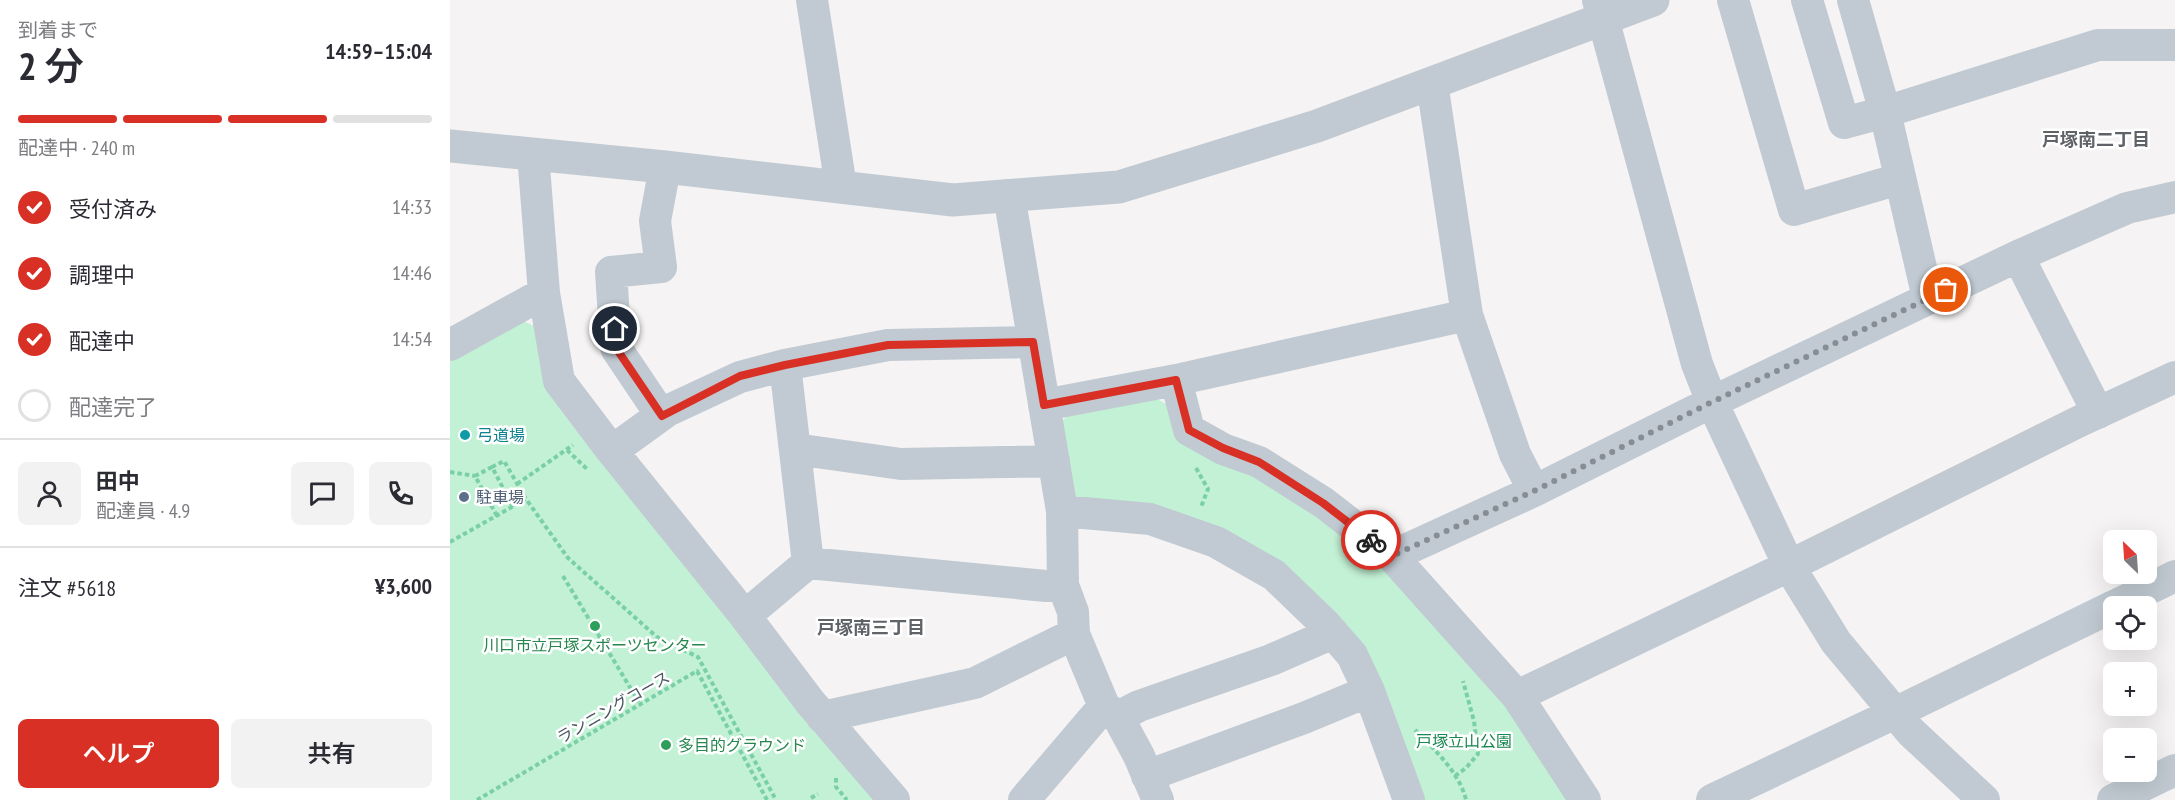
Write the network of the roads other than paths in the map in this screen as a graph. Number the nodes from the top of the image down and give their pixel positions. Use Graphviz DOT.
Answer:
graph roads {
  1 [pos="812,0"];
  2 [pos="1653,0"];
  3 [pos="1733,0"];
  4 [pos="1807,0"];
  5 [pos="1853,0"];
  6 [pos="1601,9"];
  7 [pos="2175,45"];
  8 [pos="1432,83"];
  9 [pos="1885,112"];
  10 [pos="450,146"];
  11 [pos="533,154"];
  12 [pos="665,167"];
  13 [pos="1899,179"];
  14 [pos="841,187"];
  15 [pos="1009,195"];
  16 [pos="2175,197"];
  17 [pos="2018,256"];
  18 [pos="544,292"];
  19 [pos="1928,298"];
  20 [pos="1467,315"];
  21 [pos="1033,342"];
  22 [pos="450,345"];
  23 [pos="785,365"];
  24 [pos="2175,377"];
  25 [pos="1176,380"];
  26 [pos="1712,402"];
  27 [pos="1044,405"];
  28 [pos="2098,413"];
  29 [pos="662,416"];
  30 [pos="795,449"];
  31 [pos="612,451"];
  32 [pos="1053,461"];
  33 [pos="1534,491"];
  34 [pos="1062,512"];
  35 [pos="1392,556"];
  36 [pos="808,563"];
  37 [pos="1789,566"];
  38 [pos="2175,576"];
  39 [pos="1063,585"];
  40 [pos="2134,596"];
  41 [pos="2103,611"];
  42 [pos="745,616"];
  43 [pos="1333,633"];
  44 [pos="1074,634"];
  45 [pos="1370,691"];
  46 [pos="1517,696"];
  47 [pos="1111,712"];
  48 [pos="1895,713"];
  49 [pos="822,717"];
  50 [pos="2175,770"];
  51 [pos="1152,788"];
  52 [pos="894,800"];
  53 [pos="1024,800"];
  54 [pos="1409,800"];
  55 [pos="1585,800"];
  56 [pos="1712,800"];
  57 [pos="1983,800"];
  58 [pos="2113,800"];
  1 -- 14 [label="street"];
  2 -- 6 [label="street"];
  3 -- 13 [label="street"];
  4 -- 9 [label="street"];
  5 -- 9 [label="street"];
  6 -- 8 [label="street"];
  6 -- 26 [label="street"];
  7 -- 9 [label="street"];
  8 -- 15 [label="street"];
  8 -- 20 [label="street"];
  9 -- 13 [label="street"];
  10 -- 11 [label="street"];
  11 -- 12 [label="street"];
  11 -- 18 [label="street"];
  12 -- 14 [label="street"];
  12 -- 29 [label="street"];
  13 -- 19 [label="street"];
  14 -- 15 [label="street"];
  15 -- 21 [label="street"];
  16 -- 17 [label="street"];
  17 -- 19 [label="street"];
  17 -- 28 [label="street"];
  18 -- 22 [label="street"];
  18 -- 31 [label="street"];
  19 -- 26 [label="street"];
  20 -- 25 [label="street"];
  20 -- 33 [label="street"];
  21 -- 23 [label="street"];
  21 -- 27 [label="street"];
  23 -- 29 [label="street"];
  23 -- 30 [label="street"];
  24 -- 28 [label="street"];
  25 -- 27 [label="street"];
  25 -- 35 [label="street"];
  26 -- 33 [label="street"];
  26 -- 37 [label="street"];
  27 -- 32 [label="street"];
  28 -- 37 [label="street"];
  29 -- 31 [label="street"];
  30 -- 32 [label="street"];
  30 -- 36 [label="street"];
  31 -- 42 [label="street"];
  32 -- 34 [label="street"];
  33 -- 35 [label="street"];
  34 -- 39 [label="street"];
  34 -- 43 [label="street"];
  35 -- 46 [label="street"];
  36 -- 39 [label="street"];
  36 -- 42 [label="street"];
  37 -- 46 [label="street"];
  37 -- 48 [label="street"];
  38 -- 40 [label="street"];
  39 -- 44 [label="street"];
  41 -- 48 [label="street"];
  42 -- 49 [label="street"];
  43 -- 45 [label="street"];
  43 -- 47 [label="street"];
  44 -- 47 [label="street"];
  44 -- 49 [label="street"];
  45 -- 51 [label="street"];
  45 -- 54 [label="street"];
  46 -- 55 [label="street"];
  47 -- 51 [label="street"];
  47 -- 53 [label="street"];
  48 -- 56 [label="street"];
  48 -- 57 [label="street"];
  49 -- 52 [label="street"];
  50 -- 58 [label="street"];
}
